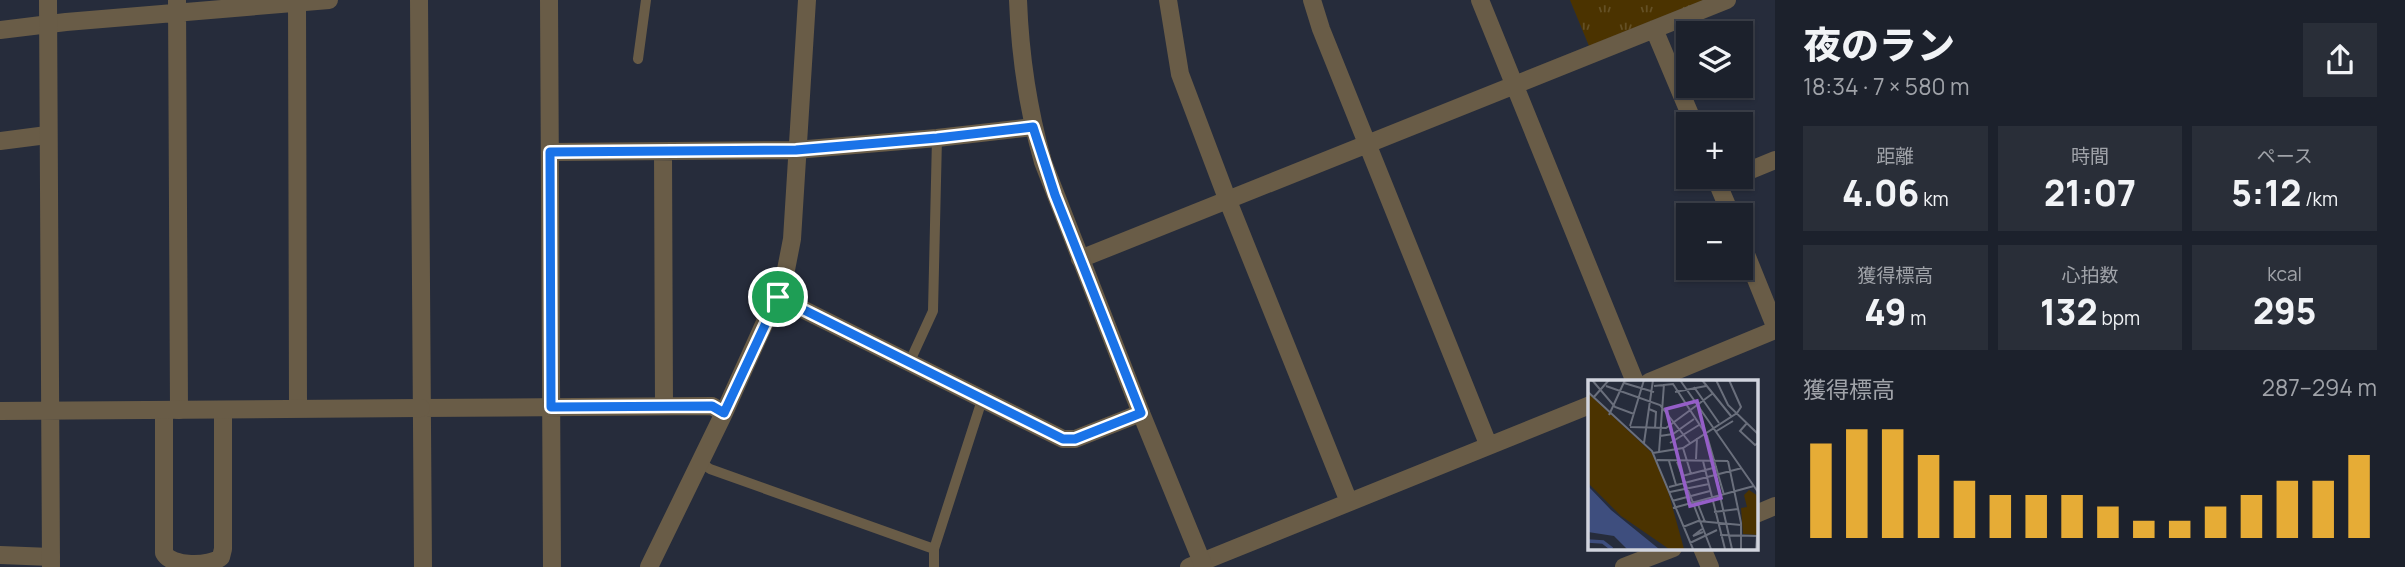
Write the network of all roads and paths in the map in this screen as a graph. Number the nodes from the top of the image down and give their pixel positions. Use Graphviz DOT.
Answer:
graph roads {
  1 [pos="48,0"];
  2 [pos="329,0"];
  3 [pos="419,0"];
  4 [pos="549,0"];
  5 [pos="646,0"];
  6 [pos="807,0"];
  7 [pos="1018,0"];
  8 [pos="1168,0"];
  9 [pos="1312,0"];
  10 [pos="1480,0"];
  11 [pos="1727,0"];
  12 [pos="297,1"];
  13 [pos="177,7"];
  14 [pos="48,24"];
  15 [pos="1654,29"];
  16 [pos="0,30"];
  17 [pos="638,59"];
  18 [pos="1514,86"];
  19 [pos="1688,112"];
  20 [pos="1033,127"];
  21 [pos="47,135"];
  22 [pos="937,138"];
  23 [pos="0,141"];
  24 [pos="1367,145"];
  25 [pos="796,150"];
  26 [pos="550,152"];
  27 [pos="663,152"];
  28 [pos="1775,160"];
  29 [pos="1753,169"];
  30 [pos="1228,201"];
  31 [pos="1080,259"];
  32 [pos="1753,272"];
  33 [pos="778,297"];
  34 [pos="1775,328"];
  35 [pos="910,361"];
  36 [pos="1634,380"];
  37 [pos="1654,380"];
  38 [pos="982,400"];
  39 [pos="664,406"];
  40 [pos="1588,406"];
  41 [pos="551,407"];
  42 [pos="298,408"];
  43 [pos="422,408"];
  44 [pos="171,410"];
  45 [pos="223,410"];
  46 [pos="0,411"];
  47 [pos="51,411"];
  48 [pos="724,413"];
  49 [pos="1141,413"];
  50 [pos="1488,444"];
  51 [pos="700,462"];
  52 [pos="1349,502"];
  53 [pos="1775,506"];
  54 [pos="1758,513"];
  55 [pos="934,549"];
  56 [pos="1668,550"];
  57 [pos="1703,550"];
  58 [pos="0,555"];
  59 [pos="51,562"];
  60 [pos="1198,565"];
  61 [pos="422,567"];
  62 [pos="552,567"];
  63 [pos="649,567"];
  64 [pos="934,567"];
  65 [pos="1624,567"];
  66 [pos="1710,567"];
  1 -- 14 [label="street"];
  2 -- 12 [label="street"];
  3 -- 43 [label="street"];
  4 -- 26 [label="street"];
  5 -- 17 [label="lane"];
  6 -- 25 [label="street"];
  7 -- 20 [label="street"];
  8 -- 30 [label="street"];
  9 -- 24 [label="street"];
  10 -- 18 [label="street"];
  11 -- 15 [label="street"];
  12 -- 13 [label="street"];
  12 -- 42 [label="street"];
  13 -- 14 [label="street"];
  13 -- 44 [label="street"];
  14 -- 16 [label="street"];
  14 -- 21 [label="street"];
  15 -- 18 [label="street"];
  15 -- 19 [label="street"];
  18 -- 24 [label="street"];
  18 -- 36 [label="street"];
  20 -- 22 [label="street"];
  20 -- 31 [label="street"];
  21 -- 23 [label="street"];
  21 -- 47 [label="street"];
  22 -- 25 [label="street"];
  22 -- 35 [label="lane"];
  24 -- 30 [label="street"];
  24 -- 50 [label="street"];
  25 -- 27 [label="street"];
  25 -- 33 [label="street"];
  26 -- 27 [label="street"];
  26 -- 41 [label="street"];
  27 -- 39 [label="street"];
  28 -- 29 [label="street"];
  30 -- 31 [label="street"];
  30 -- 52 [label="street"];
  31 -- 49 [label="street"];
  32 -- 34 [label="street"];
  33 -- 35 [label="street"];
  33 -- 48 [label="street"];
  34 -- 37 [label="street"];
  35 -- 38 [label="street"];
  38 -- 49 [label="street"];
  38 -- 55 [label="lane"];
  39 -- 41 [label="street"];
  39 -- 48 [label="street"];
  40 -- 50 [label="street"];
  41 -- 43 [label="street"];
  41 -- 62 [label="street"];
  42 -- 43 [label="street"];
  42 -- 45 [label="street"];
  43 -- 61 [label="street"];
  44 -- 45 [label="street"];
  44 -- 45 [label="street"];
  44 -- 47 [label="street"];
  46 -- 47 [label="street"];
  47 -- 59 [label="street"];
  48 -- 51 [label="street"];
  49 -- 60 [label="street"];
  50 -- 52 [label="street"];
  51 -- 55 [label="lane"];
  51 -- 63 [label="street"];
  52 -- 60 [label="street"];
  53 -- 54 [label="street"];
  55 -- 64 [label="lane"];
  56 -- 65 [label="street"];
  57 -- 66 [label="street"];
  58 -- 59 [label="street"];
}
